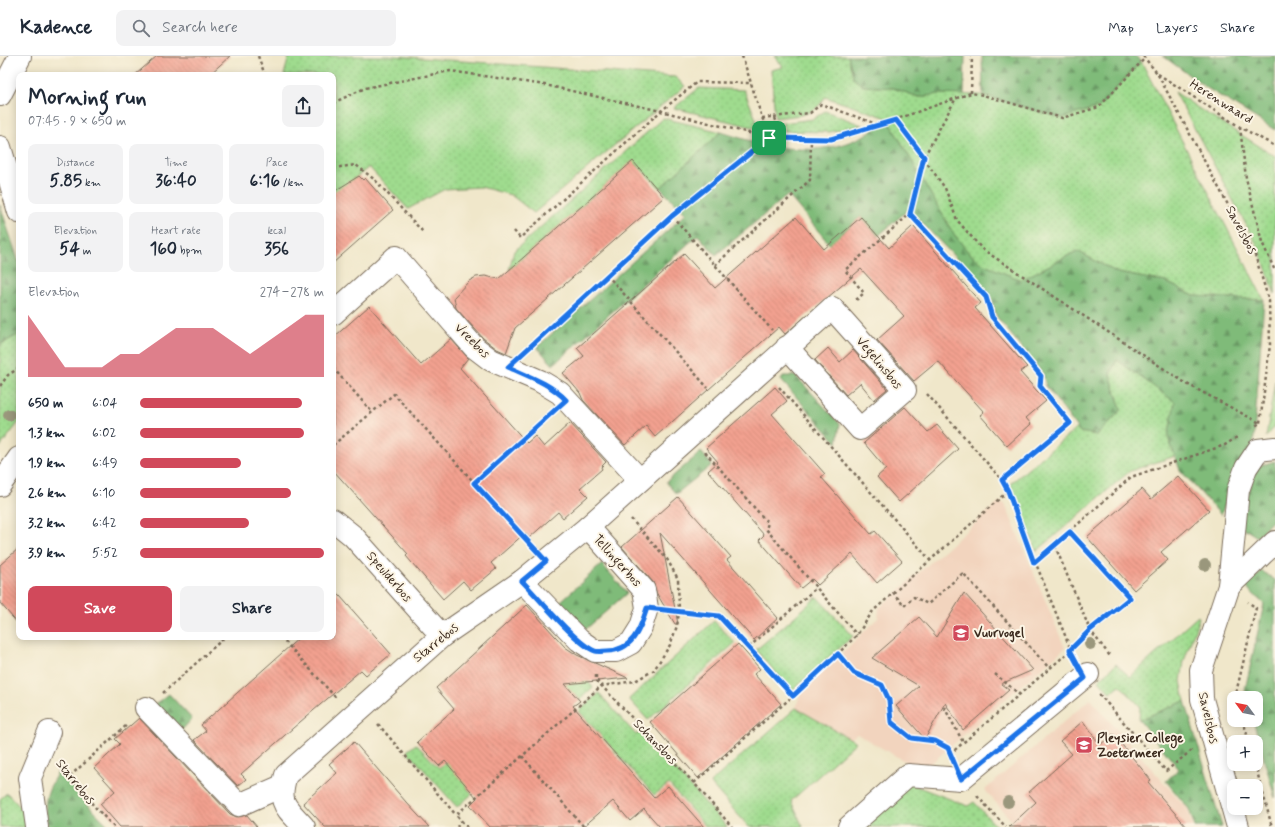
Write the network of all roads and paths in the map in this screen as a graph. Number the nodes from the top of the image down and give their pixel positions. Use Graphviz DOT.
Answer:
graph roads {
  1 [pos="20,56"];
  2 [pos="258,56"];
  3 [pos="742,56"];
  4 [pos="972,56"];
  5 [pos="1144,57"];
  6 [pos="264,72"];
  7 [pos="1157,73"];
  8 [pos="751,83"];
  9 [pos="971,93"];
  10 [pos="0,95"];
  11 [pos="956,97"];
  12 [pos="336,102"];
  13 [pos="661,111"];
  14 [pos="762,118"];
  15 [pos="774,118"];
  16 [pos="896,120"];
  17 [pos="880,125"];
  18 [pos="1240,127"];
  19 [pos="769,138"];
  20 [pos="776,138"];
  21 [pos="783,138"];
  22 [pos="811,139"];
  23 [pos="1275,146"];
  24 [pos="0,147"];
  25 [pos="924,157"];
  26 [pos="336,168"];
  27 [pos="16,202"];
  28 [pos="910,214"];
  29 [pos="672,216"];
  30 [pos="514,231"];
  31 [pos="423,232"];
  32 [pos="715,265"];
  33 [pos="1275,271"];
  34 [pos="608,275"];
  35 [pos="832,308"];
  36 [pos="336,311"];
  37 [pos="787,348"];
  38 [pos="508,367"];
  39 [pos="764,369"];
  40 [pos="16,370"];
  41 [pos="336,371"];
  42 [pos="0,386"];
  43 [pos="905,390"];
  44 [pos="566,400"];
  45 [pos="723,405"];
  46 [pos="372,412"];
  47 [pos="1260,423"];
  48 [pos="1248,430"];
  49 [pos="1242,434"];
  50 [pos="690,435"];
  51 [pos="336,442"];
  52 [pos="1266,449"];
  53 [pos="16,462"];
  54 [pos="640,480"];
  55 [pos="1002,480"];
  56 [pos="474,483"];
  57 [pos="0,485"];
  58 [pos="1008,491"];
  59 [pos="336,522"];
  60 [pos="588,527"];
  61 [pos="1070,532"];
  62 [pos="1275,542"];
  63 [pos="1054,546"];
  64 [pos="930,560"];
  65 [pos="546,561"];
  66 [pos="1034,563"];
  67 [pos="522,581"];
  68 [pos="1229,586"];
  69 [pos="816,588"];
  70 [pos="893,592"];
  71 [pos="647,608"];
  72 [pos="1090,630"];
  73 [pos="857,635"];
  74 [pos="442,636"];
  75 [pos="284,640"];
  76 [pos="749,647"];
  77 [pos="1070,650"];
  78 [pos="595,651"];
  79 [pos="838,654"];
  80 [pos="1110,656"];
  81 [pos="1049,668"];
  82 [pos="994,674"];
  83 [pos="1086,676"];
  84 [pos="601,686"];
  85 [pos="1236,691"];
  86 [pos="1019,694"];
  87 [pos="793,696"];
  88 [pos="146,708"];
  89 [pos="944,708"];
  90 [pos="358,711"];
  91 [pos="49,732"];
  92 [pos="1212,735"];
  93 [pos="963,742"];
  94 [pos="950,753"];
  95 [pos="522,756"];
  96 [pos="60,764"];
  97 [pos="1257,771"];
  98 [pos="924,776"];
  99 [pos="961,779"];
  100 [pos="694,783"];
  101 [pos="282,786"];
  102 [pos="456,815"];
  103 [pos="461,821"];
  104 [pos="37,827"];
  105 [pos="114,827"];
  106 [pos="304,827"];
  107 [pos="457,827"];
  108 [pos="467,827"];
  109 [pos="584,827"];
  110 [pos="732,827"];
  111 [pos="849,827"];
  112 [pos="1006,827"];
  113 [pos="1238,827"];
  114 [pos="1272,827"];
  1 -- 10 [label="street"];
  2 -- 6 [label="path"];
  3 -- 8 [label="path"];
  4 -- 9 [label="path"];
  5 -- 7 [label="path"];
  5 -- 9 [label="path"];
  7 -- 18 [label="path, Herenwaard"];
  7 -- 47 [label="path, Savelsbos"];
  8 -- 13 [label="path"];
  8 -- 14 [label="path"];
  9 -- 11 [label="path"];
  11 -- 16 [label="path"];
  11 -- 25 [label="path"];
  12 -- 13 [label="path"];
  13 -- 19 [label="path"];
  13 -- 30 [label="path"];
  14 -- 15 [label="path"];
  14 -- 20 [label="path"];
  15 -- 17 [label="path"];
  15 -- 21 [label="path"];
  16 -- 17 [label="path"];
  16 -- 25 [label="path"];
  17 -- 22 [label="path"];
  18 -- 23 [label="path, Herenwaard"];
  18 -- 33 [label="path"];
  19 -- 21 [label="path"];
  19 -- 29 [label="path"];
  21 -- 22 [label="path"];
  22 -- 32 [label="path"];
  24 -- 27 [label="street"];
  25 -- 28 [label="path"];
  25 -- 47 [label="path"];
  26 -- 31 [label="path"];
  28 -- 35 [label="path"];
  28 -- 55 [label="path"];
  29 -- 32 [label="path"];
  29 -- 34 [label="path"];
  32 -- 37 [label="path"];
  34 -- 38 [label="path"];
  34 -- 45 [label="path"];
  35 -- 37 [label="street"];
  35 -- 43 [label="street, Vegelinsbos"];
  36 -- 38 [label="street, Vreebos"];
  37 -- 39 [label="street"];
  37 -- 43 [label="street, Vegelinsbos"];
  38 -- 44 [label="street, Vreebos"];
  39 -- 45 [label="street"];
  39 -- 64 [label="path"];
  40 -- 42 [label="path"];
  41 -- 46 [label="path"];
  43 -- 55 [label="path"];
  44 -- 54 [label="street, Vreebos"];
  44 -- 56 [label="path"];
  45 -- 50 [label="street"];
  46 -- 51 [label="path"];
  46 -- 56 [label="path"];
  47 -- 48 [label="path"];
  47 -- 52 [label="path, Savelsbos"];
  49 -- 61 [label="path"];
  50 -- 54 [label="street"];
  50 -- 69 [label="path"];
  52 -- 68 [label="street, Savelsbos"];
  53 -- 57 [label="street"];
  54 -- 60 [label="street, Starrebos"];
  55 -- 58 [label="path"];
  56 -- 65 [label="path"];
  58 -- 64 [label="path"];
  58 -- 66 [label="path"];
  59 -- 74 [label="street, Speulderbos"];
  60 -- 65 [label="street, Starrebos"];
  60 -- 71 [label="street, Tellingerbos"];
  61 -- 63 [label="path"];
  61 -- 72 [label="path"];
  62 -- 68 [label="street, Savelsbos"];
  63 -- 66 [label="path"];
  63 -- 72 [label="path"];
  64 -- 70 [label="path"];
  65 -- 67 [label="street, Starrebos"];
  66 -- 77 [label="path"];
  67 -- 74 [label="street, Starrebos"];
  67 -- 78 [label="street"];
  68 -- 85 [label="path"];
  68 -- 92 [label="street, Savelsbos"];
  69 -- 73 [label="path"];
  69 -- 76 [label="path"];
  70 -- 73 [label="path"];
  70 -- 81 [label="path"];
  71 -- 76 [label="path"];
  71 -- 78 [label="street, Tellingerbos"];
  72 -- 77 [label="path"];
  72 -- 80 [label="path"];
  73 -- 79 [label="path"];
  74 -- 90 [label="street, Starrebos"];
  75 -- 90 [label="path"];
  76 -- 87 [label="path"];
  77 -- 81 [label="path"];
  77 -- 83 [label="path"];
  78 -- 84 [label="path, Schansbos"];
  79 -- 87 [label="path"];
  79 -- 94 [label="path"];
  81 -- 86 [label="path"];
  82 -- 86 [label="path"];
  83 -- 92 [label="path"];
  83 -- 99 [label="street"];
  84 -- 95 [label="path"];
  84 -- 100 [label="path, Schansbos"];
  86 -- 93 [label="path"];
  87 -- 100 [label="path"];
  88 -- 101 [label="street"];
  89 -- 93 [label="path"];
  90 -- 101 [label="street, Starrebos"];
  90 -- 102 [label="path"];
  91 -- 104 [label="street"];
  92 -- 113 [label="street, Savelsbos"];
  93 -- 94 [label="path"];
  94 -- 98 [label="path"];
  94 -- 99 [label="path"];
  95 -- 102 [label="path"];
  95 -- 109 [label="path"];
  96 -- 105 [label="path, Starrebos"];
  97 -- 114 [label="path"];
  98 -- 99 [label="street"];
  98 -- 111 [label="street"];
  99 -- 112 [label="path"];
  100 -- 110 [label="path, Schansbos"];
  101 -- 106 [label="street"];
  102 -- 103 [label="path"];
  103 -- 107 [label="path"];
  103 -- 108 [label="path"];
}
